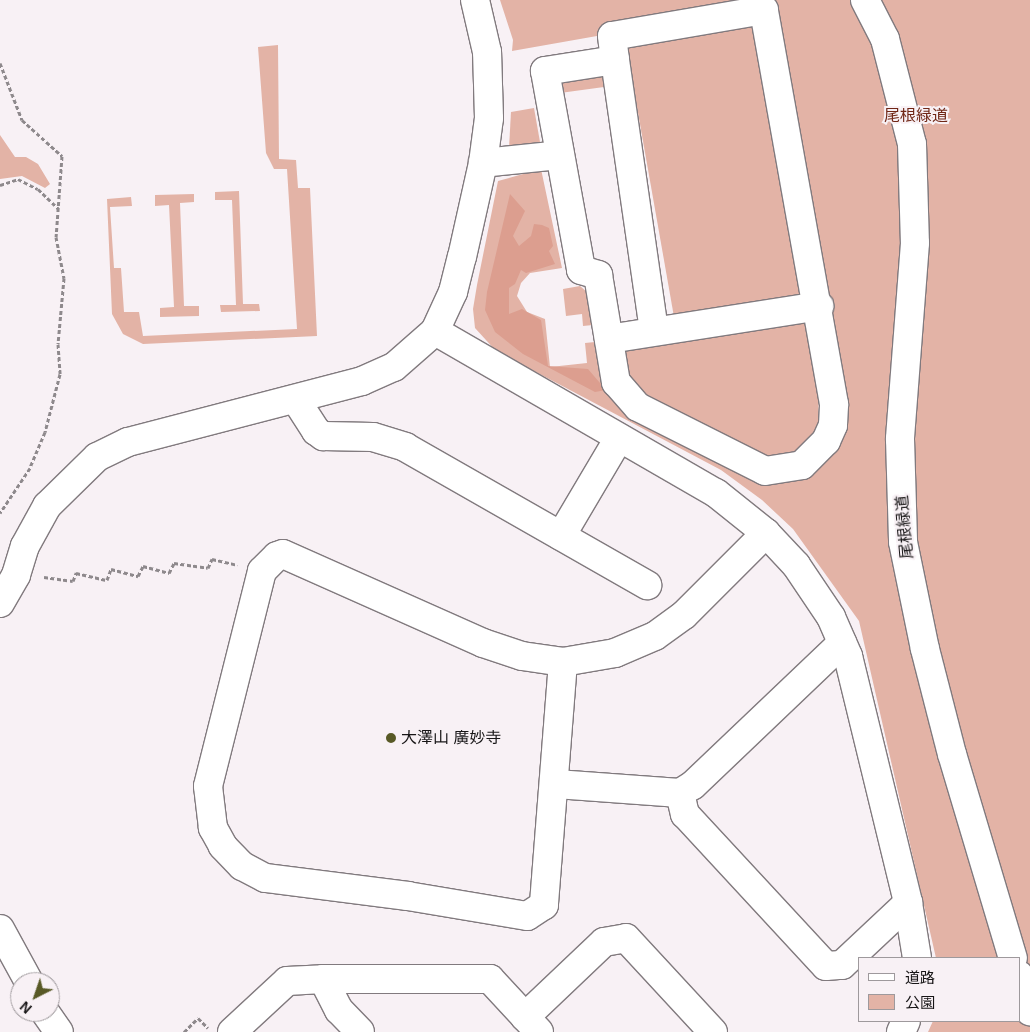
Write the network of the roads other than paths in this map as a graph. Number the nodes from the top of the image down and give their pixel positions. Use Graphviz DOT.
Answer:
graph roads {
  1 [pos="475,0"];
  2 [pos="865,0"];
  3 [pos="615,60"];
  4 [pos="560,155"];
  5 [pos="483,163"];
  6 [pos="819,306"];
  7 [pos="654,330"];
  8 [pos="436,331"];
  9 [pos="609,339"];
  10 [pos="296,400"];
  11 [pos="619,438"];
  12 [pos="766,533"];
  13 [pos="561,536"];
  14 [pos="647,585"];
  15 [pos="0,603"];
  16 [pos="842,643"];
  17 [pos="563,662"];
  18 [pos="556,784"];
  19 [pos="680,793"];
  20 [pos="908,903"];
  21 [pos="0,929"];
  22 [pos="917,957"];
  23 [pos="1014,957"];
  24 [pos="23,972"];
  25 [pos="1020,978"];
  26 [pos="322,979"];
  27 [pos="1030,1011"];
  28 [pos="532,1025"];
  29 [pos="232,1032"];
  30 [pos="360,1032"];
  31 [pos="713,1032"];
  1 -- 5 [label="street"];
  2 -- 23 [label="street, 尾根緑道"];
  3 -- 4 [label="street"];
  3 -- 6 [label="street"];
  3 -- 7 [label="street"];
  4 -- 5 [label="street"];
  4 -- 9 [label="street"];
  5 -- 8 [label="street"];
  6 -- 7 [label="street"];
  6 -- 9 [label="street"];
  7 -- 9 [label="street"];
  8 -- 10 [label="street"];
  8 -- 11 [label="street"];
  10 -- 13 [label="street"];
  10 -- 15 [label="street"];
  11 -- 12 [label="street"];
  11 -- 13 [label="street"];
  12 -- 16 [label="street"];
  12 -- 17 [label="street"];
  13 -- 14 [label="street"];
  16 -- 19 [label="street"];
  16 -- 20 [label="street"];
  17 -- 18 [label="street"];
  17 -- 18 [label="street"];
  18 -- 19 [label="street"];
  19 -- 20 [label="street"];
  20 -- 22 [label="street"];
  21 -- 24 [label="street"];
  25 -- 27 [label="street"];
  26 -- 28 [label="street"];
  26 -- 29 [label="street"];
  26 -- 30 [label="street"];
  28 -- 31 [label="street"];
}
